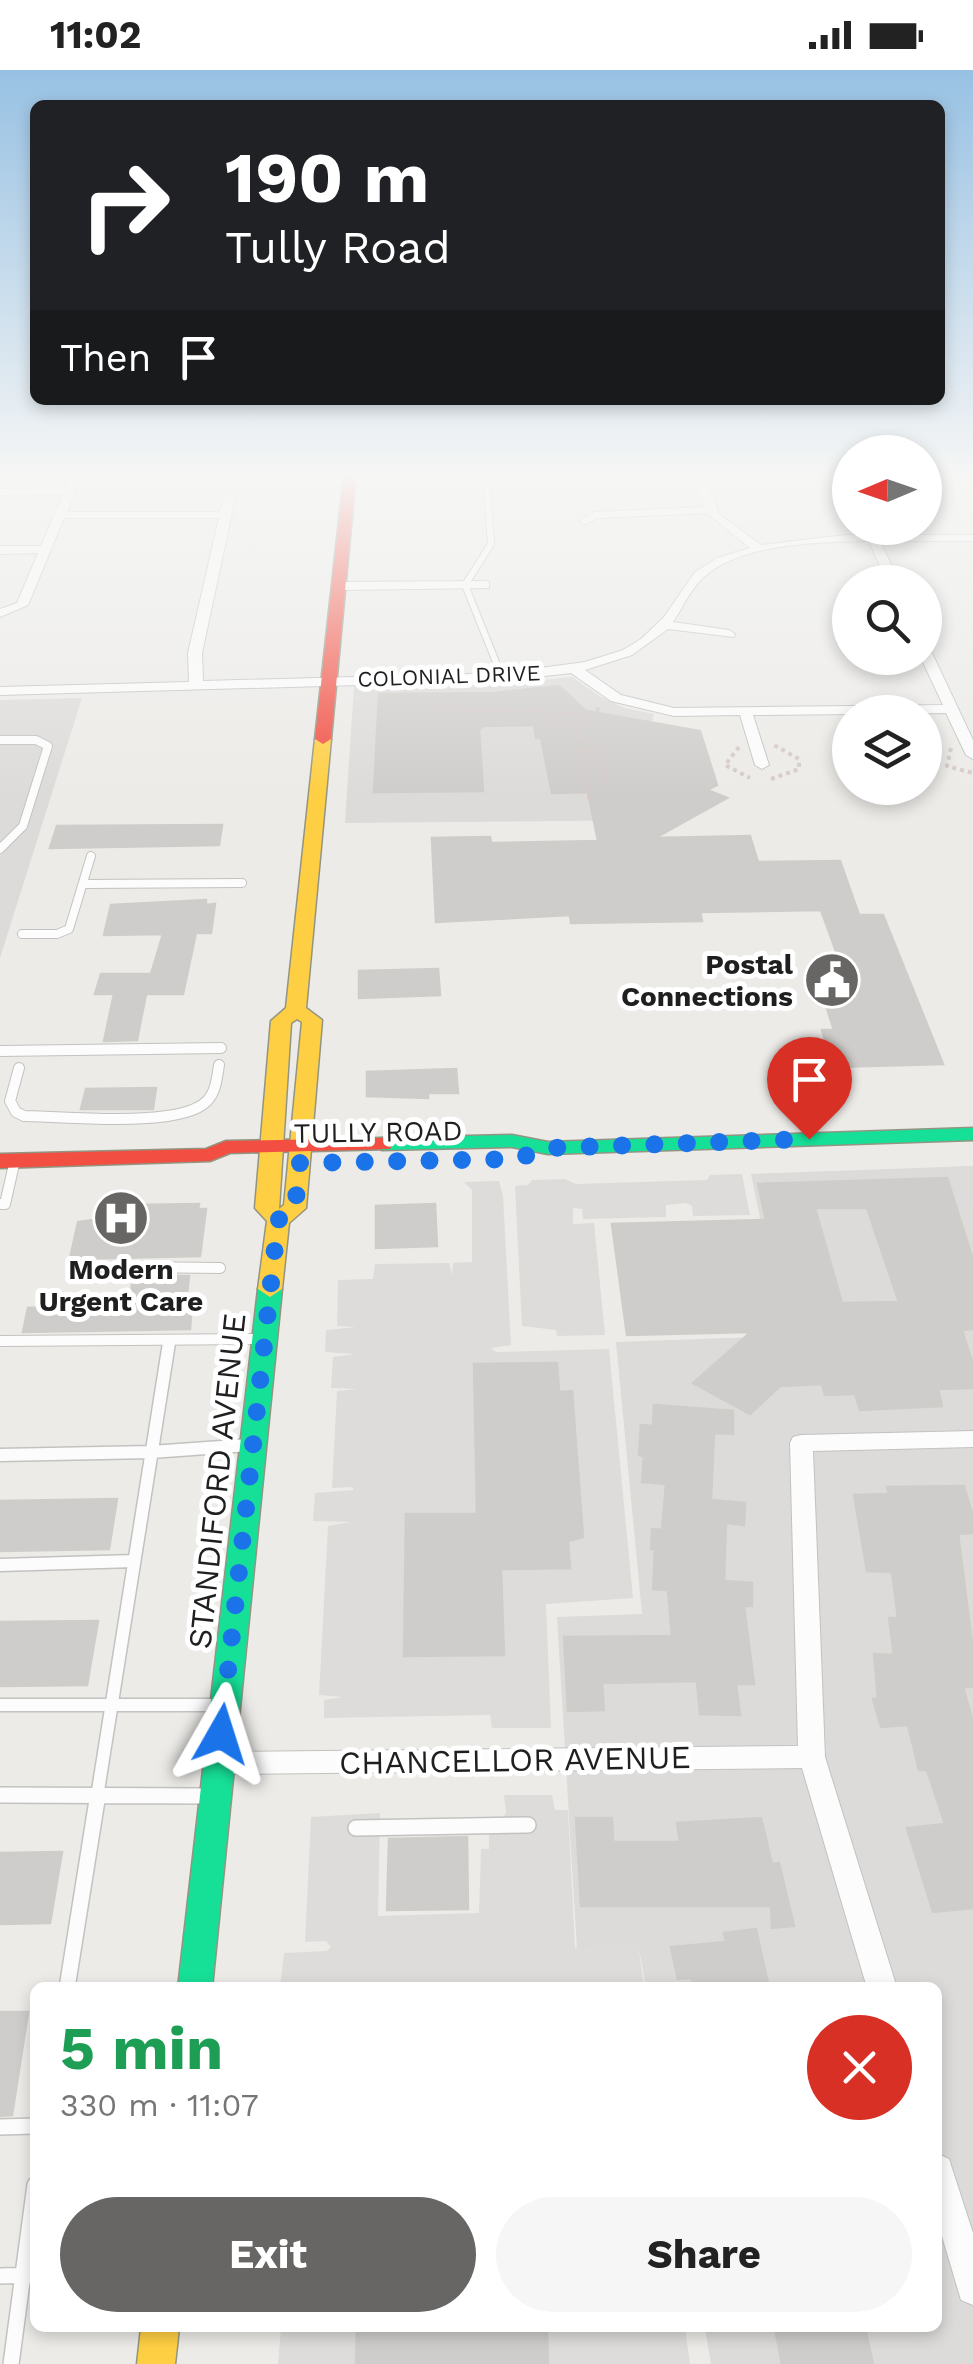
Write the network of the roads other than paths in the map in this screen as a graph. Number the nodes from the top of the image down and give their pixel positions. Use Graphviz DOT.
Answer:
graph roads {
  1 [pos="32,581"];
  2 [pos="210,581"];
  3 [pos="339,581"];
  4 [pos="468,581"];
  5 [pos="692,581"];
  6 [pos="465,585"];
  7 [pos="485,585"];
  8 [pos="338,586"];
  9 [pos="6,612"];
  10 [pos="665,625"];
  11 [pos="730,634"];
  12 [pos="574,668"];
  13 [pos="935,675"];
  14 [pos="502,677"];
  15 [pos="328,680"];
  16 [pos="196,683"];
  17 [pos="0,691"];
  18 [pos="950,709"];
  19 [pos="746,714"];
  20 [pos="0,740"];
  21 [pos="973,755"];
  22 [pos="762,765"];
  23 [pos="0,849"];
  24 [pos="91,856"];
  25 [pos="242,883"];
  26 [pos="83,884"];
  27 [pos="22,934"];
  28 [pos="296,1010"];
  29 [pos="221,1048"];
  30 [pos="0,1052"];
  31 [pos="219,1065"];
  32 [pos="18,1068"];
  33 [pos="973,1134"];
  34 [pos="301,1154"];
  35 [pos="269,1155"];
  36 [pos="8,1160"];
  37 [pos="0,1204"];
  38 [pos="278,1220"];
  39 [pos="220,1268"];
  40 [pos="123,1274"];
  41 [pos="266,1339"];
  42 [pos="170,1340"];
  43 [pos="0,1341"];
  44 [pos="973,1439"];
  45 [pos="254,1445"];
  46 [pos="152,1452"];
  47 [pos="0,1455"];
  48 [pos="134,1561"];
  49 [pos="0,1565"];
  50 [pos="112,1704"];
  51 [pos="0,1705"];
  52 [pos="224,1705"];
  53 [pos="812,1756"];
  54 [pos="218,1763"];
  55 [pos="0,1794"];
  56 [pos="98,1794"];
  57 [pos="214,1796"];
  58 [pos="528,1825"];
  59 [pos="356,1828"];
  60 [pos="68,1982"];
  61 [pos="196,1982"];
  62 [pos="880,1982"];
  63 [pos="30,2126"];
  64 [pos="0,2127"];
  65 [pos="942,2183"];
  66 [pos="30,2249"];
  67 [pos="28,2275"];
  68 [pos="0,2276"];
  69 [pos="973,2288"];
  70 [pos="160,2332"];
  71 [pos="10,2364"];
  72 [pos="156,2364"];
  1 -- 9 [label="street"];
  2 -- 16 [label="street"];
  3 -- 8 [label="main road, STANDIFORD AVENUE"];
  4 -- 6 [label="lane"];
  5 -- 10 [label="street, COLONIAL DRIVE"];
  6 -- 7 [label="street"];
  6 -- 8 [label="street"];
  6 -- 14 [label="lane"];
  8 -- 15 [label="main road, STANDIFORD AVENUE"];
  10 -- 11 [label="street"];
  10 -- 12 [label="street, COLONIAL DRIVE"];
  12 -- 14 [label="street, COLONIAL DRIVE"];
  12 -- 19 [label="street"];
  13 -- 18 [label="street"];
  14 -- 15 [label="street, COLONIAL DRIVE"];
  15 -- 16 [label="street, COLONIAL DRIVE"];
  15 -- 28 [label="main road, STANDIFORD AVENUE"];
  16 -- 17 [label="street, COLONIAL DRIVE"];
  18 -- 19 [label="street"];
  18 -- 21 [label="street"];
  19 -- 22 [label="street"];
  20 -- 23 [label="lane"];
  24 -- 26 [label="lane"];
  25 -- 26 [label="lane"];
  26 -- 27 [label="lane"];
  28 -- 34 [label="main road, STANDIFORD AVENUE"];
  28 -- 35 [label="main road, STANDIFORD AVENUE"];
  29 -- 30 [label="lane"];
  31 -- 32 [label="lane"];
  33 -- 34 [label="main road, TULLY ROAD"];
  34 -- 35 [label="main road, TULLY ROAD"];
  34 -- 38 [label="main road, STANDIFORD AVENUE"];
  35 -- 36 [label="main road, TULLY ROAD"];
  35 -- 38 [label="main road, STANDIFORD AVENUE"];
  36 -- 37 [label="lane"];
  38 -- 41 [label="main road, STANDIFORD AVENUE"];
  39 -- 40 [label="lane"];
  41 -- 42 [label="lane"];
  41 -- 45 [label="main road, STANDIFORD AVENUE"];
  42 -- 43 [label="lane"];
  42 -- 46 [label="lane"];
  44 -- 53 [label="street"];
  45 -- 46 [label="lane"];
  45 -- 52 [label="main road, STANDIFORD AVENUE"];
  46 -- 47 [label="lane"];
  46 -- 48 [label="lane"];
  48 -- 49 [label="lane"];
  48 -- 50 [label="lane"];
  50 -- 51 [label="lane"];
  50 -- 52 [label="lane"];
  50 -- 56 [label="lane"];
  52 -- 54 [label="main road, STANDIFORD AVENUE"];
  53 -- 54 [label="street, CHANCELLOR AVENUE"];
  53 -- 62 [label="street"];
  54 -- 57 [label="main road, STANDIFORD AVENUE"];
  55 -- 56 [label="lane"];
  56 -- 57 [label="lane"];
  56 -- 60 [label="lane"];
  57 -- 61 [label="main road, STANDIFORD AVENUE"];
  58 -- 59 [label="lane"];
  63 -- 64 [label="lane"];
  65 -- 69 [label="street"];
  66 -- 67 [label="lane"];
  67 -- 68 [label="lane"];
  67 -- 71 [label="lane"];
  70 -- 72 [label="main road"];
}
